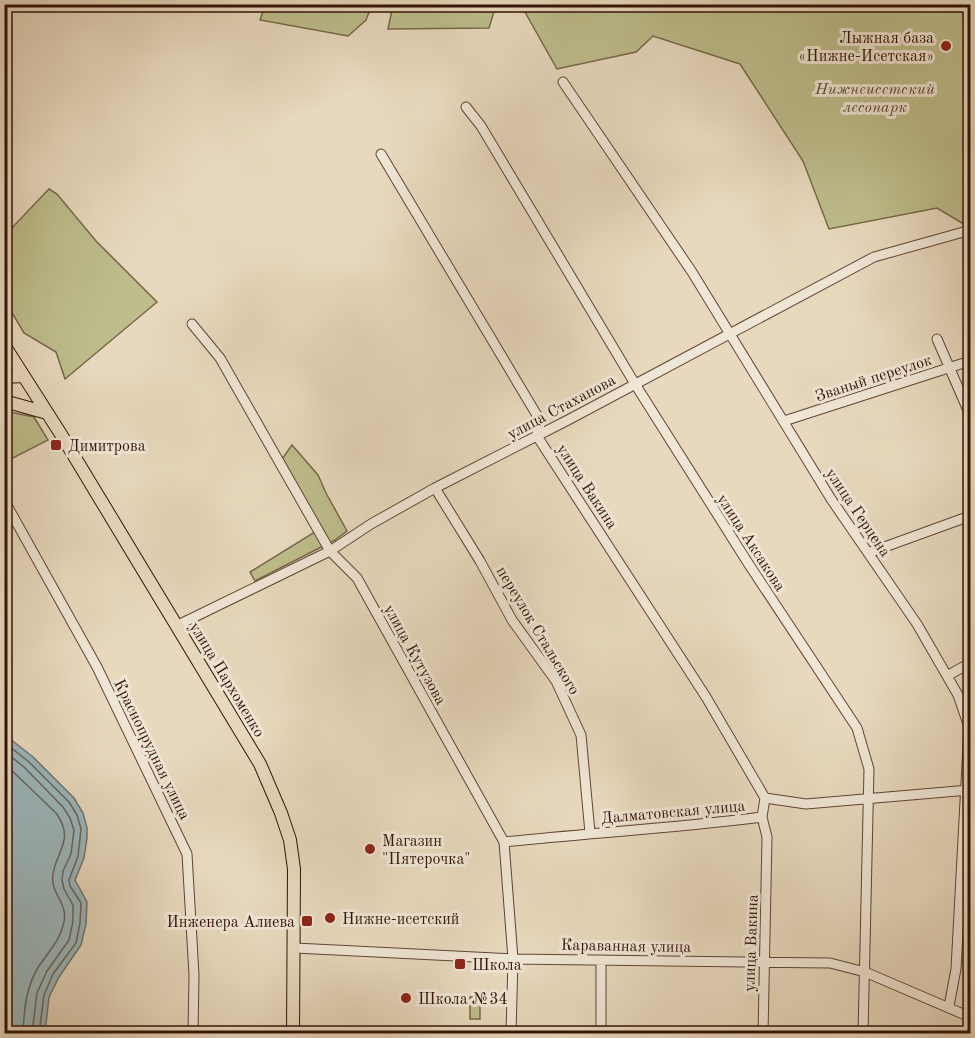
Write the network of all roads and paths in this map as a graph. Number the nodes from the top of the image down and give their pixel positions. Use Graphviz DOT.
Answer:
graph roads {
  1 [pos="563,82"];
  2 [pos="466,107"];
  3 [pos="381,154"];
  4 [pos="967,231"];
  5 [pos="192,324"];
  6 [pos="730,333"];
  7 [pos="937,339"];
  8 [pos="4,345"];
  9 [pos="970,361"];
  10 [pos="951,367"];
  11 [pos="22,376"];
  12 [pos="4,377"];
  13 [pos="635,384"];
  14 [pos="4,401"];
  15 [pos="46,412"];
  16 [pos="970,415"];
  17 [pos="784,421"];
  18 [pos="537,436"];
  19 [pos="435,488"];
  20 [pos="4,500"];
  21 [pos="970,516"];
  22 [pos="330,551"];
  23 [pos="868,553"];
  24 [pos="176,626"];
  25 [pos="970,663"];
  26 [pos="947,676"];
  27 [pos="968,790"];
  28 [pos="765,798"];
  29 [pos="867,799"];
  30 [pos="762,817"];
  31 [pos="590,833"];
  32 [pos="504,842"];
  33 [pos="295,948"];
  34 [pos="513,958"];
  35 [pos="601,960"];
  36 [pos="763,963"];
  37 [pos="865,972"];
  38 [pos="949,1006"];
  39 [pos="970,1017"];
  40 [pos="192,1034"];
  41 [pos="293,1034"];
  42 [pos="511,1034"];
  43 [pos="601,1034"];
  44 [pos="763,1034"];
  45 [pos="863,1034"];
  1 -- 6 [label="street, улица Герцена"];
  2 -- 13 [label="street, улица Аксакова"];
  3 -- 18 [label="street, улица Вакина"];
  4 -- 6 [label="street, улица Стаханова"];
  5 -- 22 [label="street, улица Кутузова"];
  6 -- 13 [label="street, улица Стаханова"];
  6 -- 17 [label="street, улица Герцена"];
  7 -- 10 [label="street"];
  8 -- 11 [label="main road, улица Пархоменко"];
  9 -- 10 [label="street, Званый переулок"];
  10 -- 16 [label="street"];
  10 -- 17 [label="street, Званый переулок"];
  11 -- 12 [label="main road"];
  11 -- 15 [label="main road, улица Пархоменко"];
  13 -- 18 [label="street, улица Стаханова"];
  13 -- 29 [label="street, улица Аксакова"];
  14 -- 15 [label="main road"];
  15 -- 24 [label="main road, улица Пархоменко"];
  17 -- 23 [label="street, улица Герцена"];
  18 -- 19 [label="street, улица Стаханова"];
  18 -- 28 [label="street, улица Вакина"];
  19 -- 22 [label="street, улица Стаханова"];
  19 -- 31 [label="street, переулок Стальского"];
  20 -- 40 [label="street, Краснопрудная улица"];
  21 -- 23 [label="street"];
  22 -- 24 [label="street, улица Стаханова"];
  22 -- 32 [label="street, улица Кутузова"];
  23 -- 26 [label="street, улица Герцена"];
  24 -- 33 [label="main road, улица Пархоменко"];
  25 -- 26 [label="street"];
  26 -- 27 [label="street, улица Герцена"];
  27 -- 29 [label="street, Далматовская улица"];
  27 -- 38 [label="street, улица Герцена"];
  28 -- 29 [label="street, Далматовская улица"];
  28 -- 30 [label="street, Далматовская улица"];
  29 -- 37 [label="street, улица Аксакова"];
  30 -- 31 [label="street, Далматовская улица"];
  30 -- 36 [label="street, улица Вакина"];
  31 -- 32 [label="street, Далматовская улица"];
  32 -- 34 [label="street, улица Кутузова"];
  33 -- 34 [label="street, Караванная улица"];
  33 -- 41 [label="main road, улица Пархоменко"];
  34 -- 35 [label="street, Караванная улица"];
  34 -- 42 [label="street, улица Кутузова"];
  35 -- 36 [label="street, Караванная улица"];
  35 -- 43 [label="street"];
  36 -- 37 [label="street, Караванная улица"];
  36 -- 44 [label="street, улица Вакина"];
  37 -- 38 [label="street, Караванная улица"];
  37 -- 45 [label="street, улица Аксакова"];
  38 -- 39 [label="street, Караванная улица"];
}
